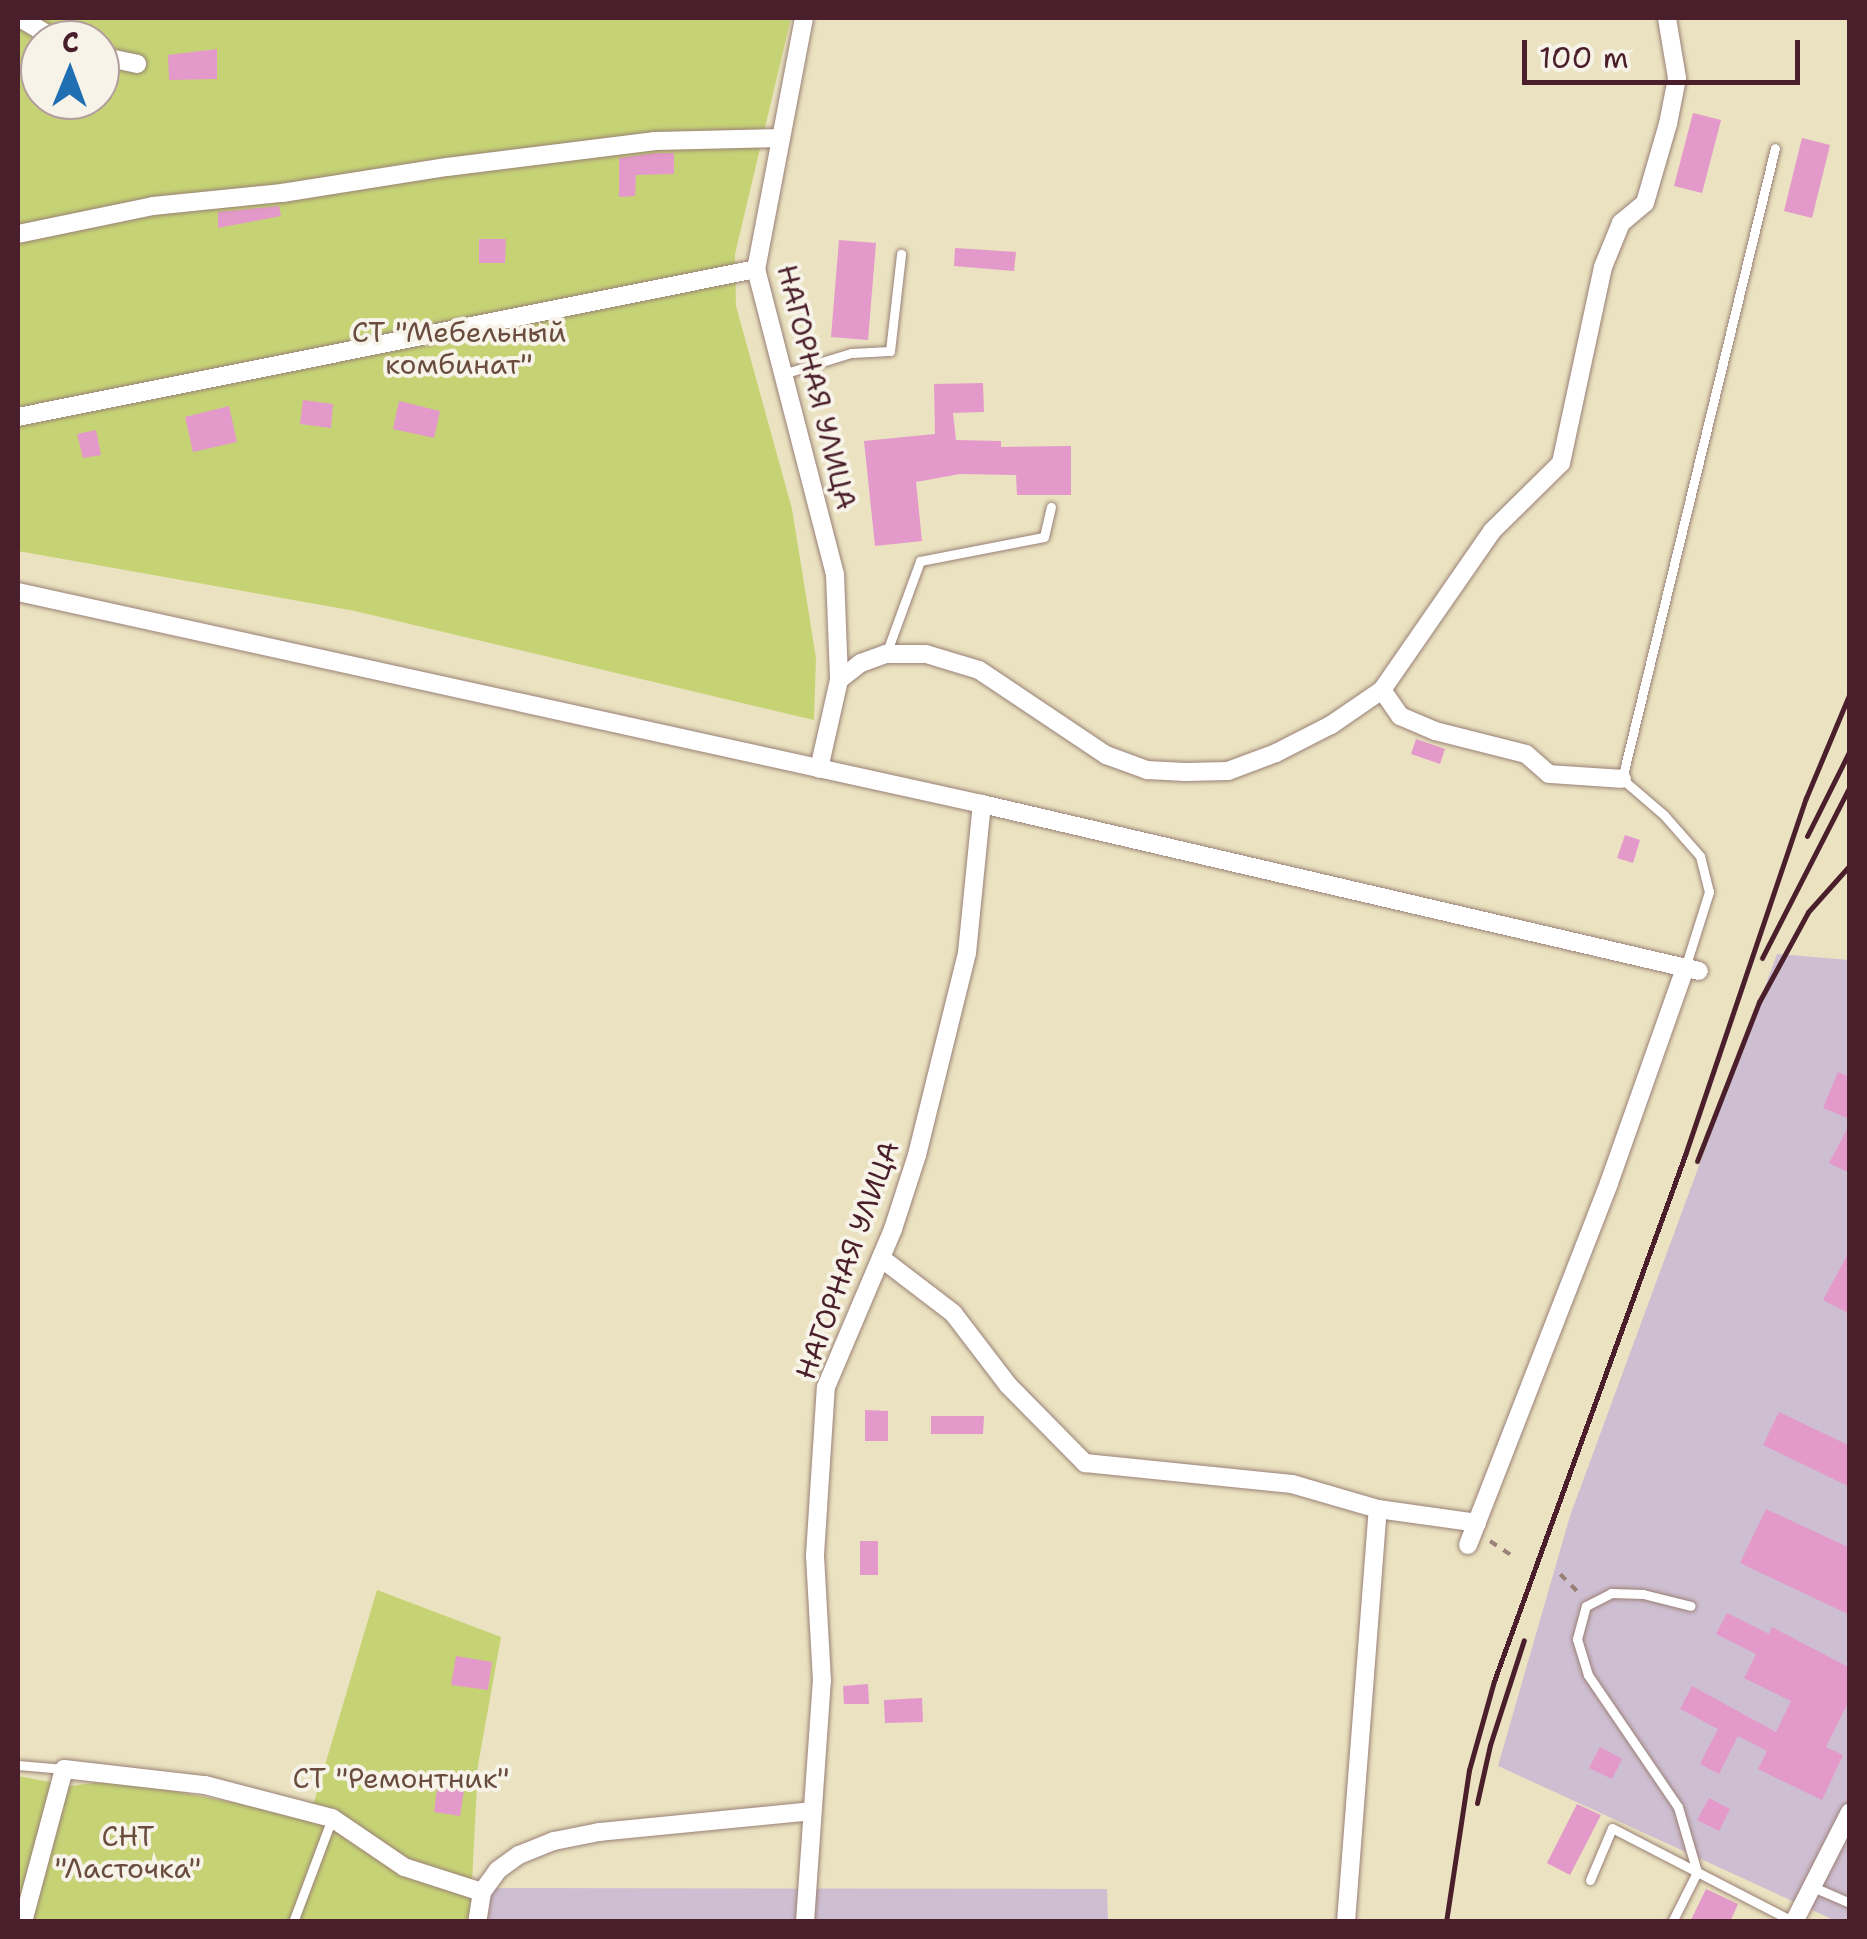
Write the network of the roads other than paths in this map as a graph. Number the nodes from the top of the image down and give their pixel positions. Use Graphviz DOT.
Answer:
graph roads {
  1 [pos="804,18"];
  2 [pos="1667,18"];
  3 [pos="120,60"];
  4 [pos="138,64"];
  5 [pos="780,138"];
  6 [pos="1775,148"];
  7 [pos="18,234"];
  8 [pos="901,254"];
  9 [pos="756,269"];
  10 [pos="783,374"];
  11 [pos="18,417"];
  12 [pos="1051,506"];
  13 [pos="18,592"];
  14 [pos="886,654"];
  15 [pos="839,680"];
  16 [pos="1382,690"];
  17 [pos="819,769"];
  18 [pos="1622,779"];
  19 [pos="982,804"];
  20 [pos="1692,969"];
  21 [pos="881,1258"];
  22 [pos="1378,1509"];
  23 [pos="1477,1523"];
  24 [pos="1468,1544"];
  25 [pos="1691,1606"];
  26 [pos="18,1765"];
  27 [pos="64,1769"];
  28 [pos="812,1811"];
  29 [pos="1850,1812"];
  30 [pos="332,1818"];
  31 [pos="1697,1872"];
  32 [pos="1590,1880"];
  33 [pos="1812,1887"];
  34 [pos="482,1892"];
  35 [pos="1850,1903"];
  36 [pos="23,1922"];
  37 [pos="293,1922"];
  38 [pos="476,1922"];
  39 [pos="805,1922"];
  40 [pos="1346,1922"];
  41 [pos="1672,1922"];
  42 [pos="1794,1922"];
  1 -- 5 [label="street, НАГОРНАЯ УЛИЦА"];
  2 -- 16 [label="street"];
  3 -- 4 [label="street"];
  5 -- 7 [label="street"];
  5 -- 9 [label="street, НАГОРНАЯ УЛИЦА"];
  6 -- 18 [label="lane"];
  8 -- 10 [label="lane"];
  9 -- 10 [label="street, НАГОРНАЯ УЛИЦА"];
  9 -- 11 [label="street"];
  10 -- 15 [label="street, НАГОРНАЯ УЛИЦА"];
  12 -- 14 [label="lane"];
  13 -- 17 [label="street"];
  14 -- 15 [label="street"];
  14 -- 16 [label="street"];
  15 -- 17 [label="street, НАГОРНАЯ УЛИЦА"];
  16 -- 18 [label="street"];
  17 -- 19 [label="street"];
  18 -- 20 [label="lane"];
  19 -- 20 [label="street"];
  19 -- 21 [label="street, НАГОРНАЯ УЛИЦА"];
  20 -- 23 [label="street"];
  21 -- 22 [label="street"];
  21 -- 28 [label="street, НАГОРНАЯ УЛИЦА"];
  22 -- 23 [label="street"];
  22 -- 40 [label="street"];
  23 -- 24 [label="street"];
  25 -- 31 [label="lane"];
  26 -- 27 [label="lane"];
  27 -- 30 [label="street"];
  27 -- 36 [label="street"];
  28 -- 34 [label="street"];
  28 -- 39 [label="street, НАГОРНАЯ УЛИЦА"];
  29 -- 33 [label="street"];
  30 -- 34 [label="street"];
  30 -- 37 [label="lane"];
  31 -- 32 [label="lane"];
  31 -- 41 [label="lane"];
  31 -- 42 [label="lane"];
  33 -- 35 [label="lane"];
  33 -- 42 [label="street"];
  34 -- 38 [label="street"];
}
